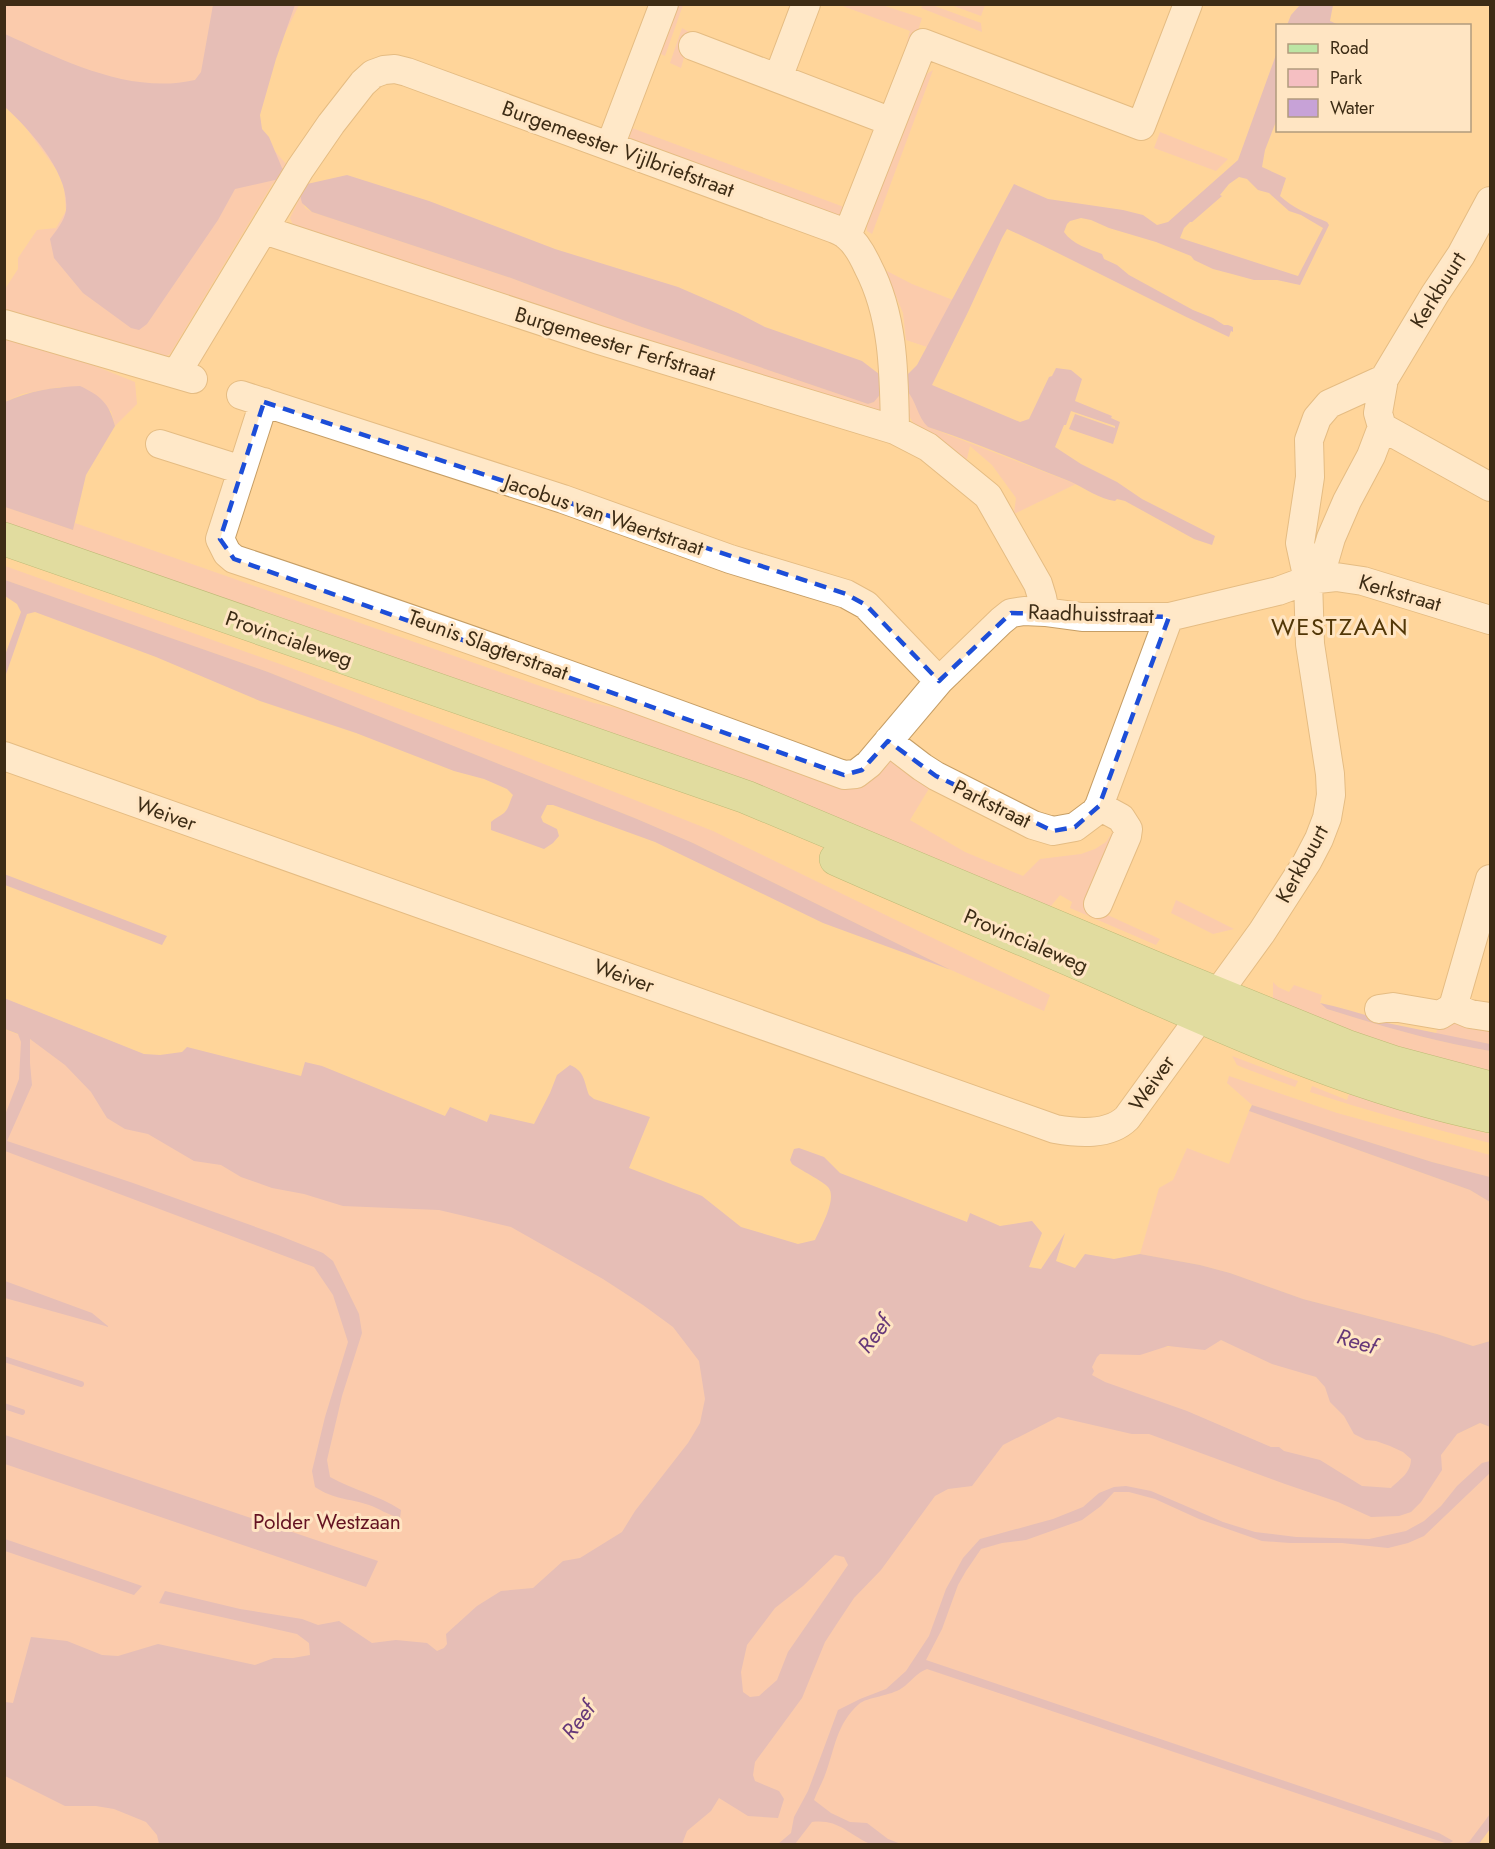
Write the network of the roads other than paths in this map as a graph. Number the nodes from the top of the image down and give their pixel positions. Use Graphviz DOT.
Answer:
graph roads {
  1 [pos="664,4"];
  2 [pos="806,4"];
  3 [pos="1188,4"];
  4 [pos="693,46"];
  5 [pos="778,78"];
  6 [pos="892,122"];
  7 [pos="610,146"];
  8 [pos="1491,201"];
  9 [pos="264,230"];
  10 [pos="848,236"];
  11 [pos="4,324"];
  12 [pos="1384,379"];
  13 [pos="252,398"];
  14 [pos="1382,427"];
  15 [pos="895,430"];
  16 [pos="160,444"];
  17 [pos="242,470"];
  18 [pos="1491,487"];
  19 [pos="4,539"];
  20 [pos="1308,580"];
  21 [pos="1045,612"];
  22 [pos="1169,617"];
  23 [pos="1491,620"];
  24 [pos="939,681"];
  25 [pos="888,741"];
  26 [pos="4,756"];
  27 [pos="1100,806"];
  28 [pos="1491,879"];
  29 [pos="1098,904"];
  30 [pos="1209,1005"];
  31 [pos="1453,1007"];
  32 [pos="1379,1009"];
  33 [pos="1491,1017"];
  34 [pos="1491,1088"];
  35 [pos="1491,1116"];
  1 -- 7 [label="street"];
  2 -- 5 [label="street"];
  3 -- 6 [label="street"];
  4 -- 5 [label="street"];
  5 -- 6 [label="street"];
  6 -- 10 [label="street"];
  7 -- 9 [label="street, Burgemeester Vijlbriefstraat"];
  7 -- 10 [label="street, Burgemeester Vijlbriefstraat"];
  8 -- 12 [label="street, Kerkbuurt"];
  9 -- 11 [label="street"];
  9 -- 15 [label="street, Burgemeester Ferfstraat"];
  10 -- 15 [label="street"];
  12 -- 14 [label="street, Kerkbuurt"];
  12 -- 20 [label="street, Kerkbuurt"];
  13 -- 17 [label="street, Teunis Slagterstraat"];
  13 -- 24 [label="street, Jacobus van Waertstraat"];
  14 -- 18 [label="street"];
  14 -- 20 [label="street, Kerkbuurt"];
  15 -- 21 [label="street, Burgemeester Ferfstraat"];
  16 -- 17 [label="street"];
  17 -- 25 [label="street, Teunis Slagterstraat"];
  19 -- 30 [label="main road, Provincialeweg"];
  20 -- 22 [label="street, Raadhuisstraat"];
  20 -- 23 [label="street, Kerkstraat"];
  20 -- 30 [label="street, Kerkbuurt"];
  21 -- 22 [label="street, Raadhuisstraat"];
  21 -- 24 [label="street, Raadhuisstraat"];
  22 -- 27 [label="street, Parkstraat"];
  24 -- 25 [label="street, Raadhuisstraat"];
  25 -- 27 [label="street, Parkstraat"];
  26 -- 30 [label="street, Weiver"];
  27 -- 29 [label="street"];
  28 -- 31 [label="street"];
  30 -- 34 [label="main road, Provincialeweg"];
  30 -- 35 [label="main road, Provincialeweg"];
  31 -- 32 [label="street"];
  31 -- 33 [label="street"];
}
